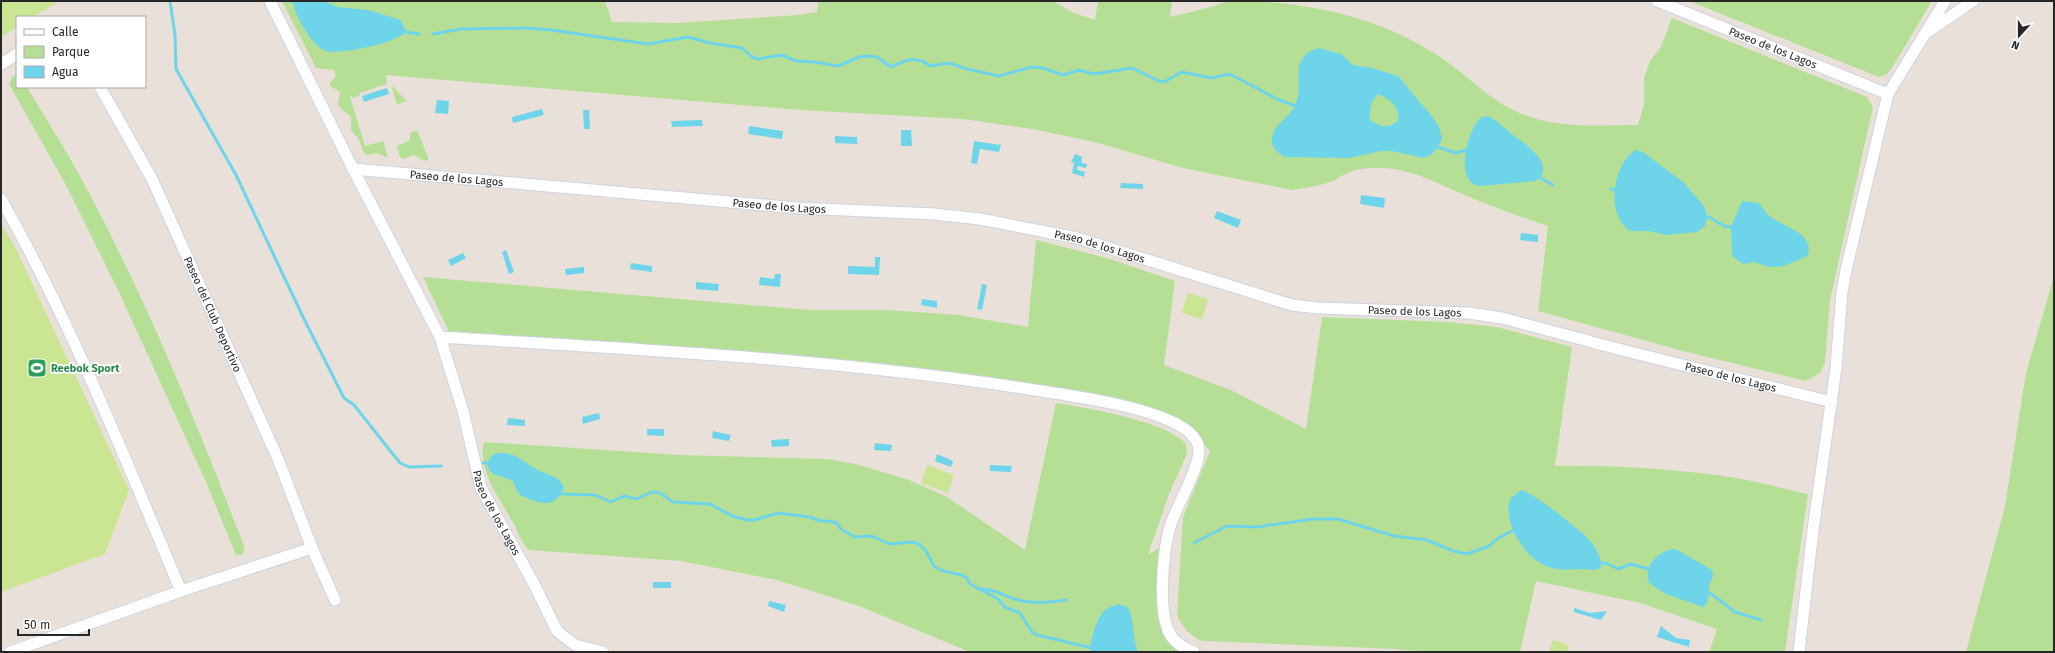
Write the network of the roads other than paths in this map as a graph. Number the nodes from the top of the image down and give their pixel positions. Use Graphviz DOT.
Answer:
graph roads {
  1 [pos="270,1"];
  2 [pos="1657,1"];
  3 [pos="1945,1"];
  4 [pos="1973,1"];
  5 [pos="1925,34"];
  6 [pos="16,55"];
  7 [pos="1,64"];
  8 [pos="101,88"];
  9 [pos="1888,94"];
  10 [pos="353,169"];
  11 [pos="1,199"];
  12 [pos="440,337"];
  13 [pos="1832,402"];
  14 [pos="312,548"];
  15 [pos="181,591"];
  16 [pos="335,600"];
  17 [pos="10,652"];
  18 [pos="603,652"];
  19 [pos="1194,652"];
  20 [pos="1799,652"];
  1 -- 10 [label="street, Paseo de los Lagos"];
  2 -- 9 [label="street, Paseo de los Lagos"];
  3 -- 5 [label="street"];
  4 -- 5 [label="street"];
  5 -- 9 [label="street"];
  6 -- 7 [label="street"];
  8 -- 14 [label="street, Paseo del Club Deportivo"];
  9 -- 13 [label="street"];
  10 -- 12 [label="street, Paseo de los Lagos"];
  10 -- 13 [label="street, Paseo de los Lagos"];
  11 -- 15 [label="street"];
  12 -- 18 [label="street, Paseo de los Lagos"];
  12 -- 19 [label="street"];
  13 -- 20 [label="street"];
  14 -- 15 [label="street"];
  14 -- 16 [label="street, Paseo del Club Deportivo"];
  15 -- 17 [label="street"];
}
